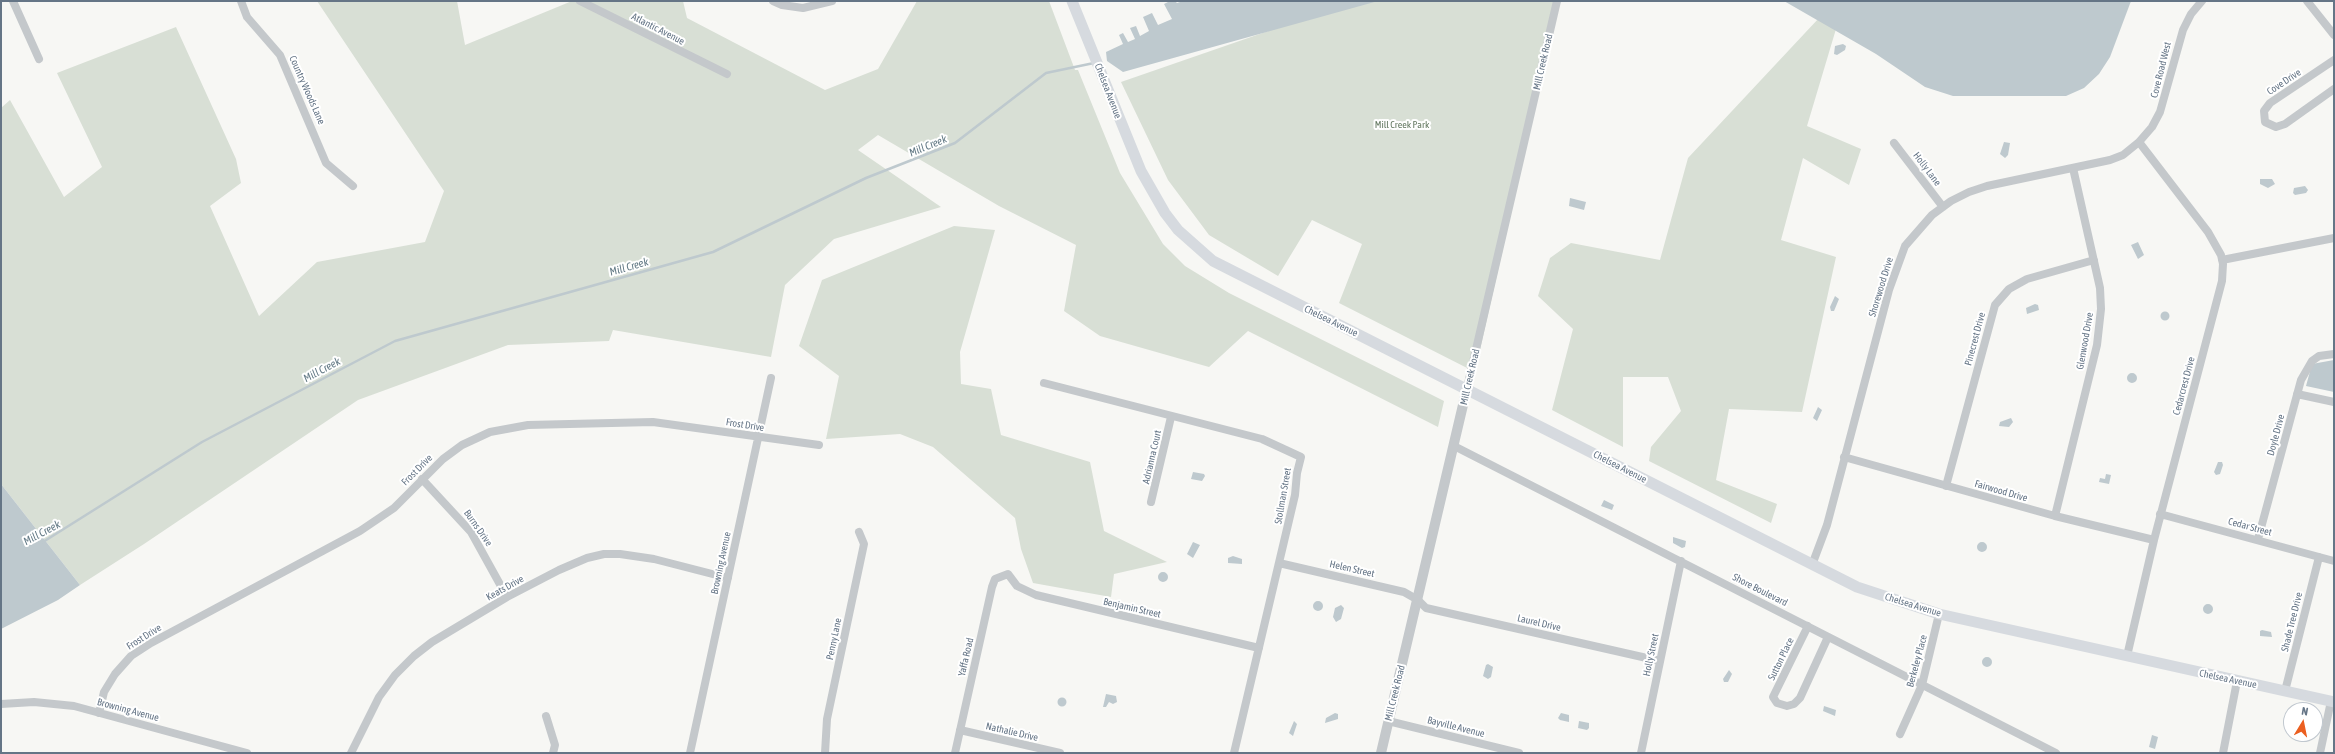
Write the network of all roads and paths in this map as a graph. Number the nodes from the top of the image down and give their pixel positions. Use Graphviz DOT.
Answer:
graph roads {
  1 [pos="13,1"];
  2 [pos="241,1"];
  3 [pos="580,1"];
  4 [pos="773,1"];
  5 [pos="832,1"];
  6 [pos="1072,1"];
  7 [pos="1557,1"];
  8 [pos="2202,1"];
  9 [pos="2307,1"];
  10 [pos="2334,35"];
  11 [pos="39,59"];
  12 [pos="2334,60"];
  13 [pos="727,74"];
  14 [pos="2334,90"];
  15 [pos="2139,142"];
  16 [pos="1894,143"];
  17 [pos="2073,168"];
  18 [pos="353,186"];
  19 [pos="1943,207"];
  20 [pos="2334,238"];
  21 [pos="2094,260"];
  22 [pos="2222,260"];
  23 [pos="2334,354"];
  24 [pos="771,378"];
  25 [pos="1044,383"];
  26 [pos="1467,388"];
  27 [pos="2297,394"];
  28 [pos="2334,402"];
  29 [pos="1171,417"];
  30 [pos="758,437"];
  31 [pos="819,446"];
  32 [pos="1454,446"];
  33 [pos="1844,457"];
  34 [pos="422,479"];
  35 [pos="1946,486"];
  36 [pos="1151,502"];
  37 [pos="2160,514"];
  38 [pos="2055,516"];
  39 [pos="858,532"];
  40 [pos="2258,539"];
  41 [pos="2154,540"];
  42 [pos="2319,557"];
  43 [pos="2334,560"];
  44 [pos="1681,561"];
  45 [pos="1280,563"];
  46 [pos="1812,565"];
  47 [pos="1008,574"];
  48 [pos="728,578"];
  49 [pos="507,597"];
  50 [pos="1418,600"];
  51 [pos="1939,614"];
  52 [pos="1808,626"];
  53 [pos="1828,637"];
  54 [pos="1258,648"];
  55 [pos="2127,656"];
  56 [pos="1660,661"];
  57 [pos="2237,681"];
  58 [pos="1922,685"];
  59 [pos="2285,691"];
  60 [pos="2332,701"];
  61 [pos="1,704"];
  62 [pos="99,713"];
  63 [pos="546,716"];
  64 [pos="1388,721"];
  65 [pos="960,730"];
  66 [pos="1900,734"];
  67 [pos="247,753"];
  68 [pos="351,753"];
  69 [pos="554,753"];
  70 [pos="690,753"];
  71 [pos="825,753"];
  72 [pos="955,753"];
  73 [pos="1060,753"];
  74 [pos="1234,753"];
  75 [pos="1381,753"];
  76 [pos="1519,753"];
  77 [pos="1641,753"];
  78 [pos="2056,753"];
  79 [pos="2223,753"];
  80 [pos="2320,753"];
  1 -- 11 [label="street"];
  2 -- 18 [label="street, Country Woods Lane"];
  3 -- 13 [label="street, Atlantic Avenue"];
  4 -- 5 [label="street"];
  6 -- 26 [label="main road, Chelsea Avenue"];
  7 -- 26 [label="street, Mill Creek Road"];
  8 -- 15 [label="street, Cove Road West"];
  9 -- 10 [label="street"];
  12 -- 14 [label="street, Cove Drive"];
  15 -- 17 [label="street, Shorewood Drive"];
  15 -- 22 [label="street, Cedarcrest Drive"];
  16 -- 19 [label="street, Holly Lane"];
  17 -- 19 [label="street, Shorewood Drive"];
  17 -- 21 [label="street, Glenwood Drive"];
  19 -- 33 [label="street, Shorewood Drive"];
  20 -- 22 [label="street"];
  21 -- 35 [label="street, Pinecrest Drive"];
  21 -- 38 [label="street, Glenwood Drive"];
  22 -- 37 [label="street, Cedarcrest Drive"];
  23 -- 27 [label="street, Doyle Drive"];
  24 -- 30 [label="street, Browning Avenue"];
  25 -- 29 [label="street, Stollman Street"];
  26 -- 32 [label="street, Mill Creek Road"];
  26 -- 46 [label="main road, Chelsea Avenue"];
  27 -- 28 [label="street"];
  27 -- 40 [label="street, Doyle Drive"];
  29 -- 36 [label="street, Adrianna Court"];
  29 -- 45 [label="street, Stollman Street"];
  30 -- 31 [label="street, Frost Drive"];
  30 -- 34 [label="street, Frost Drive"];
  30 -- 48 [label="street, Browning Avenue"];
  32 -- 44 [label="street, Shore Boulevard"];
  32 -- 50 [label="street, Mill Creek Road"];
  33 -- 35 [label="street, Fairwood Drive"];
  33 -- 46 [label="street, Shorewood Drive"];
  34 -- 49 [label="street, Burns Drive"];
  34 -- 62 [label="street, Frost Drive"];
  35 -- 38 [label="street, Fairwood Drive"];
  37 -- 40 [label="street, Cedar Street"];
  37 -- 41 [label="street, Cedarcrest Drive"];
  38 -- 41 [label="street, Fairwood Drive"];
  39 -- 71 [label="street, Penny Lane"];
  40 -- 42 [label="street, Cedar Street"];
  41 -- 55 [label="street, Cedarcrest Drive"];
  42 -- 43 [label="street, Cedar Street"];
  42 -- 59 [label="street, Shade Tree Drive"];
  44 -- 52 [label="street, Shore Boulevard"];
  44 -- 56 [label="street, Holly Street"];
  45 -- 50 [label="street, Helen Street"];
  45 -- 54 [label="street, Stollman Street"];
  46 -- 51 [label="main road, Chelsea Avenue"];
  47 -- 54 [label="street, Benjamin Street"];
  47 -- 65 [label="street, Yaffa Road"];
  48 -- 49 [label="street, Keats Drive"];
  48 -- 70 [label="street, Browning Avenue"];
  49 -- 68 [label="street, Keats Drive"];
  50 -- 56 [label="street, Laurel Drive"];
  50 -- 64 [label="street, Mill Creek Road"];
  51 -- 55 [label="main road, Chelsea Avenue"];
  51 -- 58 [label="street, Berkeley Place"];
  52 -- 53 [label="street, Shore Boulevard"];
  52 -- 53 [label="street, Sutton Place"];
  53 -- 58 [label="street, Shore Boulevard"];
  54 -- 74 [label="street, Stollman Street"];
  55 -- 57 [label="main road, Chelsea Avenue"];
  56 -- 77 [label="street, Holly Street"];
  57 -- 59 [label="main road, Chelsea Avenue"];
  57 -- 79 [label="street"];
  58 -- 66 [label="street, Berkeley Place"];
  58 -- 78 [label="street, Shore Boulevard"];
  59 -- 60 [label="main road, Chelsea Avenue"];
  60 -- 80 [label="street"];
  61 -- 62 [label="street, Browning Avenue"];
  62 -- 67 [label="street, Browning Avenue"];
  63 -- 69 [label="street"];
  64 -- 75 [label="street, Mill Creek Road"];
  64 -- 76 [label="street, Bayville Avenue"];
  65 -- 72 [label="street, Yaffa Road"];
  65 -- 73 [label="street, Nathalie Drive"];
}
